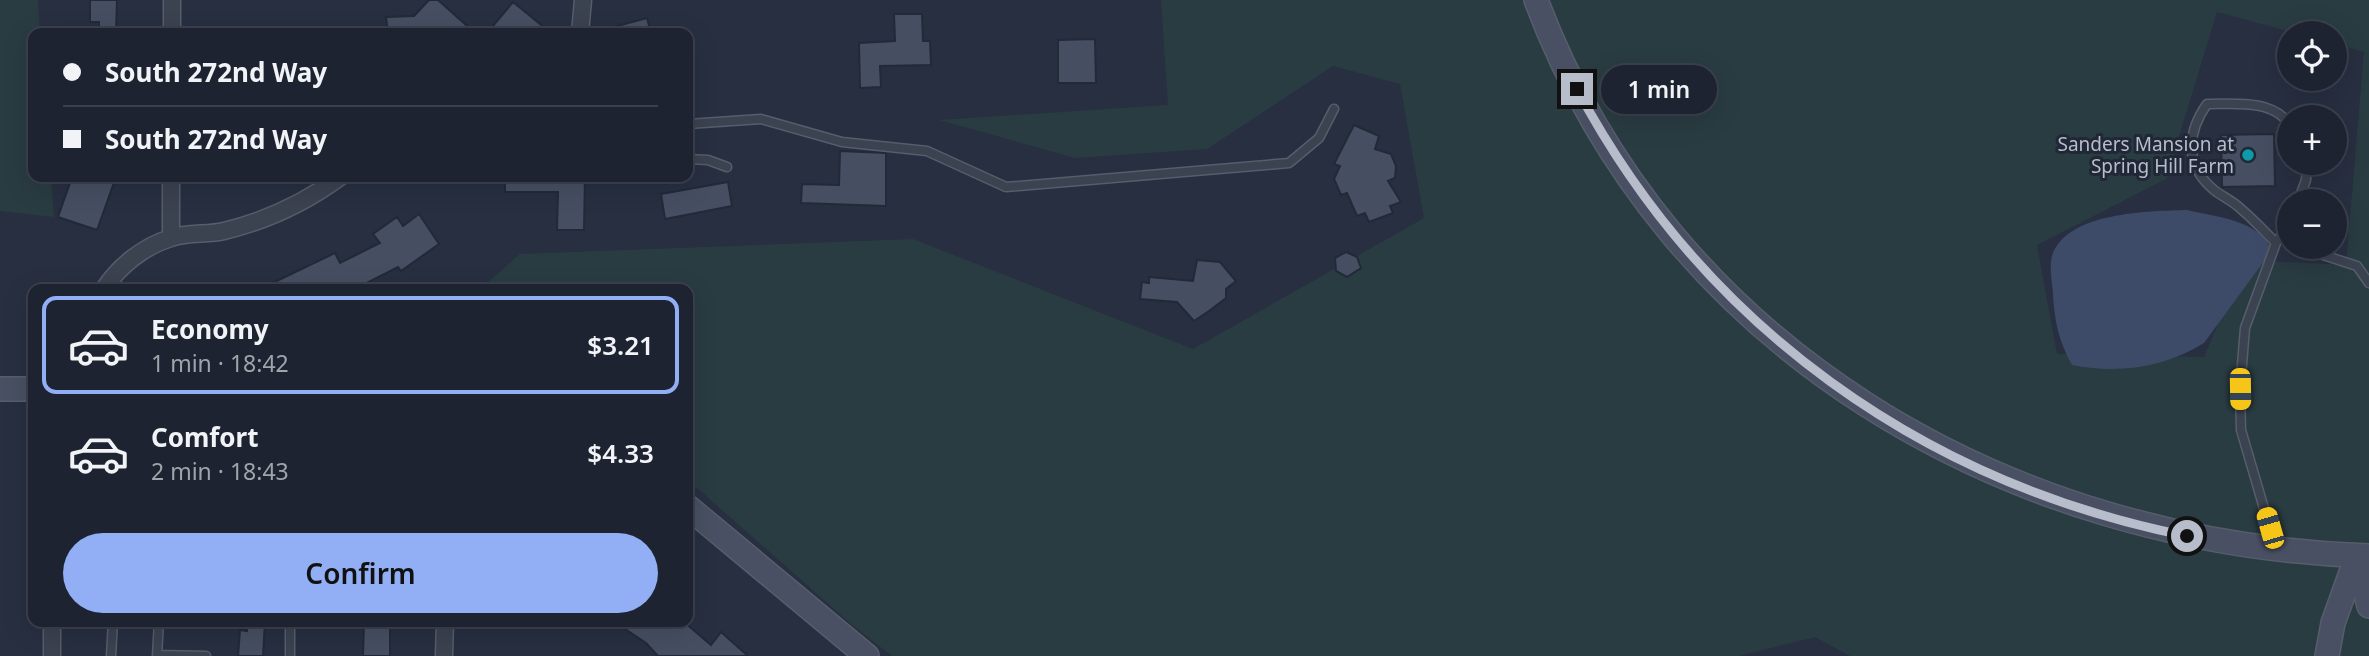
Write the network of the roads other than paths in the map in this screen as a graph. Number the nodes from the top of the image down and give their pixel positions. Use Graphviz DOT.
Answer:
graph roads {
  1 [pos="172,0"];
  2 [pos="583,0"];
  3 [pos="1536,0"];
  4 [pos="172,28"];
  5 [pos="580,28"];
  6 [pos="1334,109"];
  7 [pos="2277,112"];
  8 [pos="693,124"];
  9 [pos="693,159"];
  10 [pos="727,167"];
  11 [pos="171,182"];
  12 [pos="331,182"];
  13 [pos="171,238"];
  14 [pos="2276,243"];
  15 [pos="2335,259"];
  16 [pos="2369,283"];
  17 [pos="108,284"];
  18 [pos="0,389"];
  19 [pos="28,389"];
  20 [pos="693,511"];
  21 [pos="2276,548"];
  22 [pos="2363,556"];
  23 [pos="2369,606"];
  24 [pos="52,627"];
  25 [pos="113,627"];
  26 [pos="159,627"];
  27 [pos="290,627"];
  28 [pos="445,627"];
  29 [pos="157,655"];
  30 [pos="52,656"];
  31 [pos="111,656"];
  32 [pos="206,656"];
  33 [pos="290,656"];
  34 [pos="443,656"];
  35 [pos="867,656"];
  36 [pos="2327,656"];
  1 -- 4 [label="street"];
  2 -- 5 [label="street"];
  3 -- 21 [label="main road"];
  6 -- 8 [label="lane"];
  7 -- 14 [label="lane"];
  9 -- 10 [label="lane"];
  11 -- 13 [label="street"];
  12 -- 13 [label="street"];
  13 -- 17 [label="street"];
  14 -- 21 [label="lane"];
  15 -- 16 [label="lane"];
  18 -- 19 [label="main road"];
  20 -- 35 [label="main road"];
  21 -- 22 [label="main road"];
  22 -- 23 [label="main road"];
  22 -- 36 [label="main road"];
  24 -- 30 [label="street"];
  25 -- 31 [label="lane"];
  26 -- 29 [label="lane"];
  27 -- 33 [label="lane"];
  28 -- 34 [label="street"];
  29 -- 32 [label="lane"];
}
